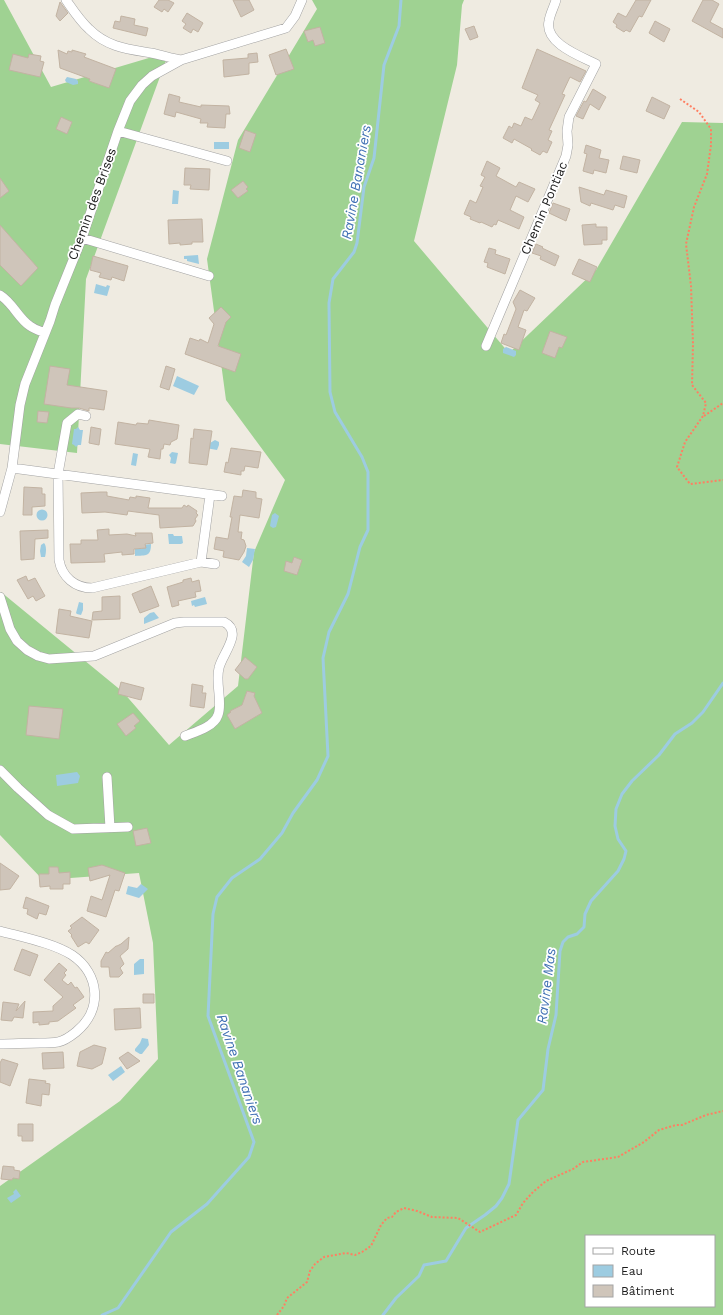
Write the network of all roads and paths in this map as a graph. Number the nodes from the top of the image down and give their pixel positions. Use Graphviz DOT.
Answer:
graph roads {
  1 [pos="66,0"];
  2 [pos="302,0"];
  3 [pos="556,0"];
  4 [pos="181,60"];
  5 [pos="680,99"];
  6 [pos="118,131"];
  7 [pos="227,161"];
  8 [pos="82,238"];
  9 [pos="209,276"];
  10 [pos="0,295"];
  11 [pos="45,332"];
  12 [pos="486,346"];
  13 [pos="723,403"];
  14 [pos="86,416"];
  15 [pos="703,416"];
  16 [pos="12,468"];
  17 [pos="58,474"];
  18 [pos="723,480"];
  19 [pos="210,495"];
  20 [pos="222,496"];
  21 [pos="0,508"];
  22 [pos="0,512"];
  23 [pos="201,562"];
  24 [pos="215,564"];
  25 [pos="0,597"];
  26 [pos="185,736"];
  27 [pos="0,770"];
  28 [pos="107,777"];
  29 [pos="128,826"];
  30 [pos="110,828"];
  31 [pos="0,930"];
  32 [pos="0,1044"];
  33 [pos="723,1111"];
  34 [pos="277,1315"];
  1 -- 4 [label="street"];
  2 -- 4 [label="street, Chemin des Brises"];
  3 -- 12 [label="street, Chemin Pontiac"];
  4 -- 6 [label="street, Chemin des Brises"];
  5 -- 15 [label="path"];
  6 -- 7 [label="street"];
  6 -- 8 [label="street, Chemin des Brises"];
  8 -- 9 [label="street"];
  8 -- 11 [label="street, Chemin des Brises"];
  10 -- 11 [label="street"];
  11 -- 16 [label="street, Chemin des Brises"];
  13 -- 15 [label="path"];
  14 -- 17 [label="street"];
  15 -- 18 [label="path"];
  16 -- 17 [label="street"];
  16 -- 21 [label="street, Chemin des Brises"];
  17 -- 19 [label="street"];
  17 -- 23 [label="street"];
  19 -- 20 [label="street"];
  19 -- 23 [label="street"];
  21 -- 22 [label="street, Chemin des Brises"];
  23 -- 24 [label="street"];
  25 -- 26 [label="street"];
  27 -- 30 [label="street"];
  28 -- 30 [label="street"];
  29 -- 30 [label="street"];
  31 -- 32 [label="street"];
  33 -- 34 [label="path"];
}
